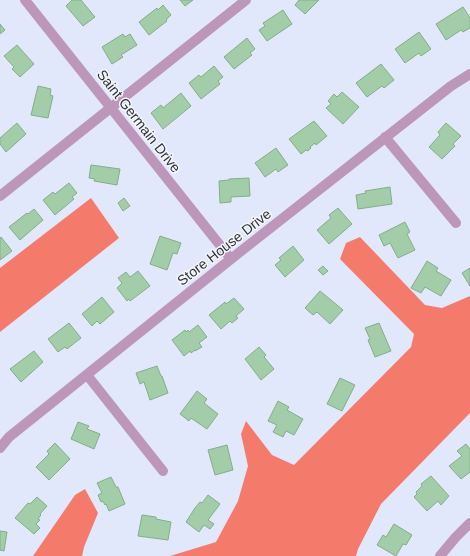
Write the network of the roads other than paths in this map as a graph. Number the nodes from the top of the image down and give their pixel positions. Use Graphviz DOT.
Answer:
graph roads {
  1 [pos="25,0"];
  2 [pos="246,0"];
  3 [pos="470,74"];
  4 [pos="110,108"];
  5 [pos="385,137"];
  6 [pos="0,196"];
  7 [pos="456,223"];
  8 [pos="230,259"];
  9 [pos="87,375"];
  10 [pos="0,448"];
  11 [pos="163,471"];
  12 [pos="470,523"];
  13 [pos="440,556"];
  1 -- 4 [label="street, Saint Germain Drive"];
  2 -- 4 [label="street"];
  3 -- 5 [label="street, Store House Drive"];
  4 -- 6 [label="street"];
  4 -- 8 [label="street, Saint Germain Drive"];
  5 -- 7 [label="street"];
  5 -- 8 [label="street, Store House Drive"];
  8 -- 9 [label="street, Store House Drive"];
  9 -- 10 [label="street, Store House Drive"];
  9 -- 11 [label="street"];
  12 -- 13 [label="street"];
}
